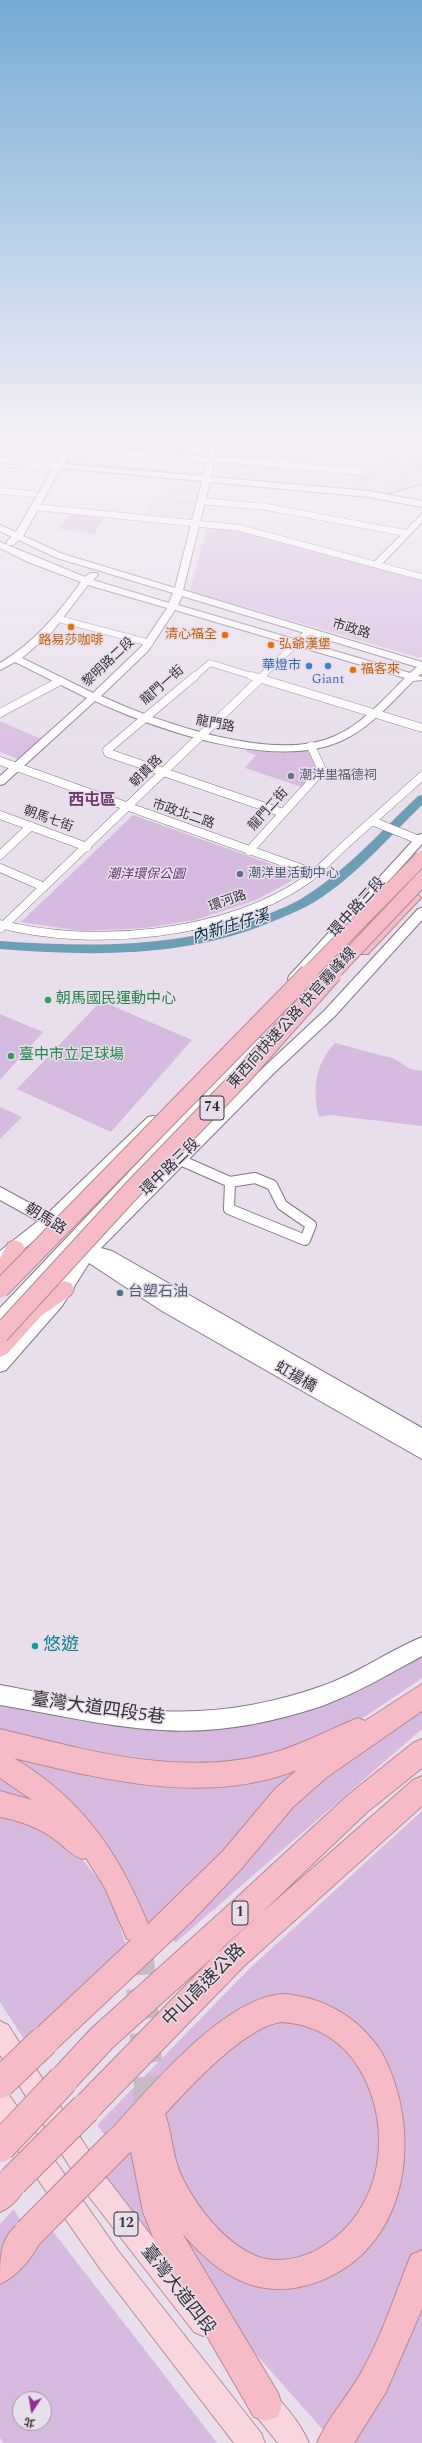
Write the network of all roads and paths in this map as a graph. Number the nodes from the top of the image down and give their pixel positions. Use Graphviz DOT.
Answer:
graph roads {
  1 [pos="25,556"];
  2 [pos="42,556"];
  3 [pos="188,556"];
  4 [pos="344,556"];
  5 [pos="384,556"];
  6 [pos="376,565"];
  7 [pos="98,572"];
  8 [pos="422,577"];
  9 [pos="85,582"];
  10 [pos="176,602"];
  11 [pos="59,618"];
  12 [pos="307,634"];
  13 [pos="150,643"];
  14 [pos="296,645"];
  15 [pos="16,659"];
  16 [pos="0,667"];
  17 [pos="414,672"];
  18 [pos="260,678"];
  19 [pos="60,681"];
  20 [pos="422,681"];
  21 [pos="422,686"];
  22 [pos="93,697"];
  23 [pos="0,713"];
  24 [pos="372,713"];
  25 [pos="144,718"];
  26 [pos="422,728"];
  27 [pos="200,737"];
  28 [pos="311,746"];
  29 [pos="0,761"];
  30 [pos="16,767"];
  31 [pos="164,772"];
  32 [pos="422,776"];
  33 [pos="0,782"];
  34 [pos="127,808"];
  35 [pos="283,812"];
  36 [pos="0,816"];
  37 [pos="375,823"];
  38 [pos="31,826"];
  39 [pos="421,842"];
  40 [pos="87,847"];
  41 [pos="249,851"];
  42 [pos="0,855"];
  43 [pos="422,858"];
  44 [pos="422,866"];
  45 [pos="0,868"];
  46 [pos="422,872"];
  47 [pos="314,873"];
  48 [pos="422,879"];
  49 [pos="44,887"];
  50 [pos="422,889"];
  51 [pos="367,898"];
  52 [pos="384,906"];
  53 [pos="422,912"];
  54 [pos="2,926"];
  55 [pos="292,1005"];
  56 [pos="180,1160"];
  57 [pos="230,1182"];
  58 [pos="0,1193"];
  59 [pos="50,1220"];
  60 [pos="71,1235"];
  61 [pos="15,1248"];
  62 [pos="88,1250"];
  63 [pos="0,1275"];
  64 [pos="64,1289"];
  65 [pos="172,1301"];
  66 [pos="0,1304"];
  67 [pos="0,1318"];
  68 [pos="0,1334"];
  69 [pos="0,1348"];
  70 [pos="0,1365"];
  71 [pos="422,1437"];
  72 [pos="422,1451"];
  73 [pos="422,1646"];
  74 [pos="0,1695"];
  75 [pos="412,1703"];
  76 [pos="0,1742"];
  77 [pos="422,1752"];
  78 [pos="0,1764"];
  79 [pos="422,1789"];
  80 [pos="0,1804"];
  81 [pos="0,2033"];
  82 [pos="0,2083"];
  83 [pos="0,2104"];
  84 [pos="137,2129"];
  85 [pos="0,2147"];
  86 [pos="6,2189"];
  87 [pos="422,2266"];
  88 [pos="0,2268"];
  89 [pos="266,2405"];
  90 [pos="339,2437"];
  91 [pos="251,2443"];
  92 [pos="295,2443"];
  1 -- 9 [label="street, 市政路"];
  2 -- 7 [label="street, 市政路"];
  3 -- 10 [label="street, 黎明路二段"];
  4 -- 6 [label="street"];
  5 -- 6 [label="street"];
  6 -- 8 [label="street"];
  7 -- 9 [label="street"];
  7 -- 10 [label="street, 市政路"];
  9 -- 10 [label="street, 市政路"];
  9 -- 11 [label="street"];
  10 -- 12 [label="street, 市政路"];
  10 -- 13 [label="street, 黎明路二段"];
  10 -- 14 [label="street, 市政路"];
  11 -- 13 [label="street"];
  11 -- 15 [label="street"];
  12 -- 14 [label="street, 朝貴路"];
  12 -- 17 [label="street, 市政路"];
  13 -- 22 [label="street, 黎明路二段"];
  14 -- 17 [label="street, 市政路"];
  14 -- 18 [label="street, 朝貴路"];
  15 -- 16 [label="street"];
  15 -- 19 [label="street, 龍門路"];
  17 -- 20 [label="street, 市政路"];
  17 -- 21 [label="street, 市政路"];
  17 -- 24 [label="street, 龍門路"];
  18 -- 24 [label="street, 龍門一街"];
  18 -- 25 [label="street, 龍門一街"];
  18 -- 27 [label="street, 朝貴路"];
  19 -- 22 [label="street, 龍門路"];
  19 -- 23 [label="street"];
  22 -- 25 [label="street, 龍門路"];
  22 -- 30 [label="street, 黎明路二段"];
  24 -- 26 [label="street, 龍門一街"];
  24 -- 28 [label="street, 龍門路"];
  25 -- 27 [label="street, 龍門路"];
  25 -- 31 [label="street, 龍門一街"];
  27 -- 28 [label="street, 龍門路"];
  27 -- 31 [label="street, 朝貴路"];
  28 -- 35 [label="street, 龍門二街"];
  29 -- 30 [label="street, 市政北二路"];
  30 -- 33 [label="street, 黎明路二段"];
  30 -- 34 [label="street, 市政北二路"];
  31 -- 34 [label="street, 朝貴路"];
  31 -- 35 [label="street, 龍門一街"];
  32 -- 37 [label="street, 環河路"];
  34 -- 40 [label="street, 朝貴路"];
  34 -- 41 [label="street, 市政北二路"];
  35 -- 41 [label="street, 龍門二街"];
  36 -- 38 [label="street, 朝馬七街"];
  37 -- 39 [label="street"];
  37 -- 47 [label="street, 環河路"];
  38 -- 40 [label="street, 朝馬七街"];
  38 -- 42 [label="street"];
  39 -- 51 [label="street, 環中路三段"];
  39 -- 55 [label="highway"];
  40 -- 49 [label="street, 朝貴路"];
  41 -- 47 [label="street, 市政北二路"];
  43 -- 55 [label="highway, 東西向快速公路 快官霧峰線 / 74, bridge"];
  44 -- 52 [label="street, 環中路三段"];
  45 -- 49 [label="street"];
  46 -- 60 [label="street, 環中路三段"];
  47 -- 54 [label="street, 環河路"];
  48 -- 55 [label="highway, 東西向快速公路 快官霧峰線 / 74, bridge"];
  49 -- 54 [label="street, 朝貴路"];
  50 -- 55 [label="highway, bridge"];
  51 -- 52 [label="street"];
  51 -- 59 [label="street, 環中路三段"];
  52 -- 60 [label="street, 環中路三段"];
  53 -- 56 [label="street, 環中路三段"];
  55 -- 63 [label="highway, 東西向快速公路 快官霧峰線 / 74, bridge"];
  55 -- 68 [label="highway, 東西向快速公路 快官霧峰線 / 74, bridge"];
  56 -- 57 [label="street"];
  56 -- 62 [label="street, 環中路三段"];
  57 -- 57 [label="street"];
  58 -- 59 [label="street, 朝馬路"];
  59 -- 60 [label="street, 朝馬路"];
  59 -- 61 [label="street, 環中路三段"];
  60 -- 62 [label="street, 朝馬路"];
  60 -- 66 [label="street, 環中路三段"];
  60 -- 67 [label="street, 環中路三段"];
  61 -- 63 [label="highway, 74"];
  62 -- 64 [label="street, 環中路三段"];
  62 -- 65 [label="street, 朝馬路"];
  64 -- 69 [label="highway"];
  64 -- 70 [label="street, 環中路三段"];
  65 -- 71 [label="street, 虹揚橋"];
  65 -- 72 [label="street, 虹揚橋"];
  73 -- 74 [label="street, 臺灣大道四段5巷"];
  75 -- 76 [label="highway"];
  75 -- 82 [label="highway, bridge"];
  77 -- 85 [label="highway, 中山高速公路 / 1, bridge"];
  78 -- 80 [label="highway"];
  79 -- 86 [label="highway, 中山高速公路 / 1, bridge"];
  81 -- 89 [label="main road, 臺灣大道四段 / 12"];
  83 -- 91 [label="main road, 12"];
  84 -- 84 [label="highway"];
  84 -- 88 [label="highway, bridge"];
  84 -- 89 [label="highway"];
  87 -- 90 [label="highway"];
  89 -- 92 [label="main road, 臺灣大道四段 / 12"];
}
